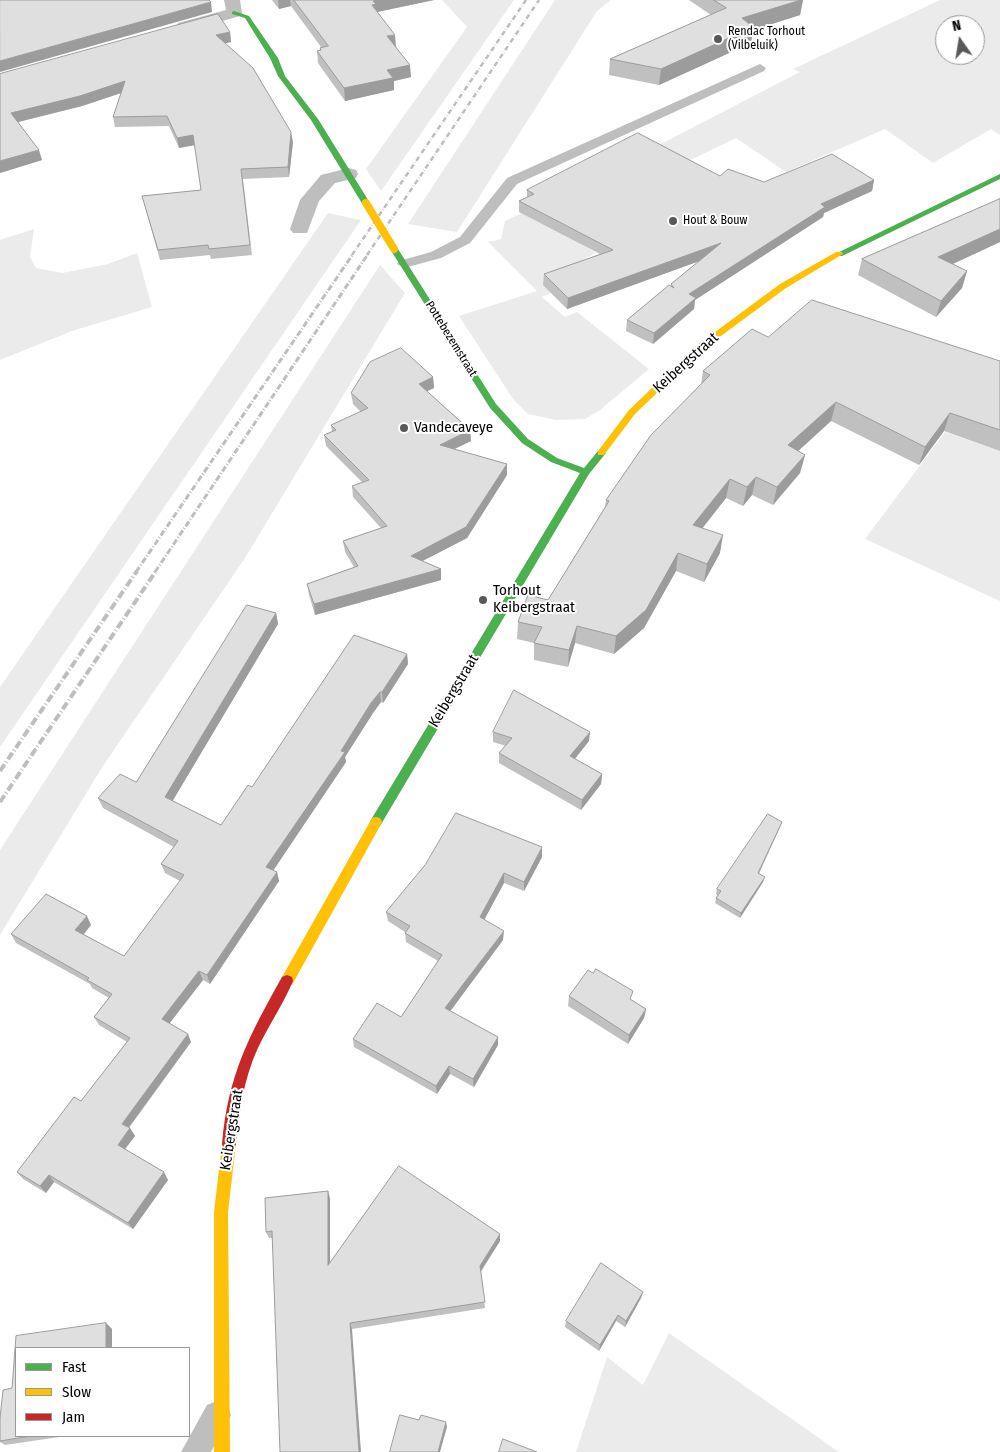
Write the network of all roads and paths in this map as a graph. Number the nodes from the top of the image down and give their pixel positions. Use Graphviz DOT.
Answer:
graph roads {
  1 [pos="233,6"];
  2 [pos="171,30"];
  3 [pos="760,68"];
  4 [pos="349,174"];
  5 [pos="1000,176"];
  6 [pos="300,229"];
  7 [pos="404,264"];
  8 [pos="586,472"];
  9 [pos="222,1406"];
  10 [pos="195,1452"];
  11 [pos="222,1452"];
  1 -- 2 [label="street"];
  1 -- 4 [label="street, Pottebezemstraat"];
  3 -- 7 [label="lane"];
  4 -- 6 [label="street"];
  4 -- 7 [label="street, Pottebezemstraat, bridge"];
  5 -- 8 [label="street, Keibergstraat"];
  7 -- 8 [label="street, Pottebezemstraat"];
  8 -- 9 [label="street, Keibergstraat"];
  9 -- 10 [label="lane"];
  9 -- 11 [label="street, Keibergstraat"];
}
